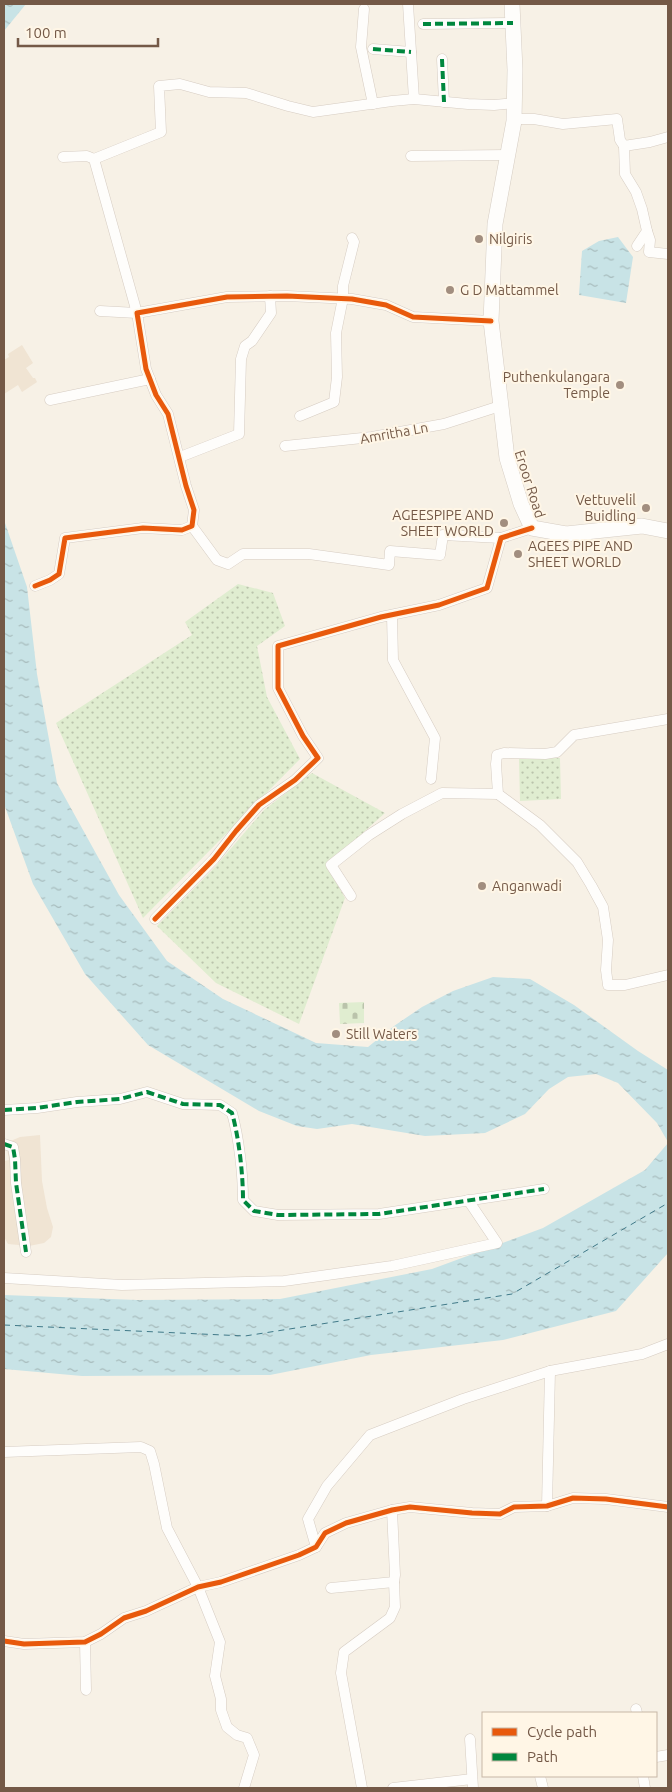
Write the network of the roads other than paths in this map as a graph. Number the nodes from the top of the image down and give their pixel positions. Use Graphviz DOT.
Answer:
graph roads {
  1 [pos="408,4"];
  2 [pos="512,4"];
  3 [pos="364,9"];
  4 [pos="513,23"];
  5 [pos="423,24"];
  6 [pos="373,49"];
  7 [pos="411,52"];
  8 [pos="442,59"];
  9 [pos="414,99"];
  10 [pos="444,102"];
  11 [pos="515,103"];
  12 [pos="373,104"];
  13 [pos="514,119"];
  14 [pos="668,137"];
  15 [pos="624,146"];
  16 [pos="508,155"];
  17 [pos="411,156"];
  18 [pos="63,157"];
  19 [pos="94,159"];
  20 [pos="647,231"];
  21 [pos="352,238"];
  22 [pos="637,246"];
  23 [pos="668,254"];
  24 [pos="270,296"];
  25 [pos="343,298"];
  26 [pos="100,311"];
  27 [pos="137,313"];
  28 [pos="491,321"];
  29 [pos="150,379"];
  30 [pos="50,400"];
  31 [pos="500,403"];
  32 [pos="300,416"];
  33 [pos="285,446"];
  34 [pos="180,457"];
  35 [pos="192,526"];
  36 [pos="532,528"];
  37 [pos="668,531"];
  38 [pos="501,538"];
  39 [pos="35,586"];
  40 [pos="392,615"];
  41 [pos="668,719"];
  42 [pos="431,779"];
  43 [pos="498,794"];
  44 [pos="351,896"];
  45 [pos="154,919"];
  46 [pos="668,975"];
  47 [pos="4,1110"];
  48 [pos="4,1144"];
  49 [pos="544,1189"];
  50 [pos="468,1200"];
  51 [pos="26,1252"];
  52 [pos="4,1278"];
  53 [pos="668,1344"];
  54 [pos="550,1371"];
  55 [pos="4,1452"];
  56 [pos="547,1506"];
  57 [pos="668,1507"];
  58 [pos="392,1510"];
  59 [pos="316,1546"];
  60 [pos="394,1582"];
  61 [pos="198,1587"];
  62 [pos="331,1588"];
  63 [pos="4,1641"];
  64 [pos="85,1642"];
  65 [pos="86,1690"];
  66 [pos="470,1739"];
  67 [pos="473,1783"];
  68 [pos="244,1788"];
  69 [pos="362,1788"];
  70 [pos="393,1788"];
  1 -- 7 [label="street"];
  2 -- 4 [label="main road, Eroor Road"];
  3 -- 12 [label="street"];
  4 -- 5 [label="street"];
  4 -- 11 [label="main road, Eroor Road"];
  6 -- 7 [label="street"];
  7 -- 9 [label="street"];
  8 -- 10 [label="street"];
  9 -- 10 [label="street"];
  9 -- 12 [label="street"];
  10 -- 11 [label="street"];
  11 -- 13 [label="main road, Eroor Road"];
  12 -- 19 [label="street"];
  13 -- 15 [label="street"];
  13 -- 16 [label="main road, Eroor Road"];
  14 -- 15 [label="street"];
  15 -- 20 [label="street"];
  16 -- 17 [label="street"];
  16 -- 28 [label="main road, Eroor Road"];
  18 -- 19 [label="street"];
  19 -- 27 [label="street"];
  20 -- 22 [label="street"];
  20 -- 23 [label="street"];
  21 -- 25 [label="street"];
  24 -- 25 [label="street"];
  24 -- 27 [label="street"];
  24 -- 34 [label="street"];
  25 -- 28 [label="street"];
  25 -- 32 [label="street"];
  26 -- 27 [label="street"];
  27 -- 29 [label="street"];
  28 -- 31 [label="main road, Eroor Road"];
  29 -- 30 [label="street"];
  29 -- 34 [label="street"];
  31 -- 33 [label="street, Amritha Ln"];
  31 -- 36 [label="main road, Eroor Road"];
  34 -- 35 [label="street"];
  35 -- 38 [label="street"];
  35 -- 39 [label="street"];
  36 -- 37 [label="main road, Eroor Road"];
  36 -- 38 [label="street"];
  38 -- 40 [label="street"];
  40 -- 42 [label="street"];
  40 -- 45 [label="street"];
  41 -- 43 [label="street"];
  43 -- 44 [label="street"];
  43 -- 46 [label="street"];
  47 -- 50 [label="street"];
  48 -- 51 [label="street"];
  49 -- 50 [label="street"];
  50 -- 52 [label="street"];
  53 -- 54 [label="street"];
  54 -- 56 [label="street"];
  54 -- 59 [label="street"];
  55 -- 61 [label="street"];
  56 -- 57 [label="street"];
  56 -- 58 [label="street"];
  58 -- 59 [label="street"];
  58 -- 60 [label="street"];
  59 -- 61 [label="street"];
  60 -- 62 [label="street"];
  60 -- 69 [label="street"];
  61 -- 64 [label="street"];
  61 -- 68 [label="street"];
  63 -- 64 [label="street"];
  64 -- 65 [label="street"];
  66 -- 67 [label="street"];
  67 -- 70 [label="street"];
}
